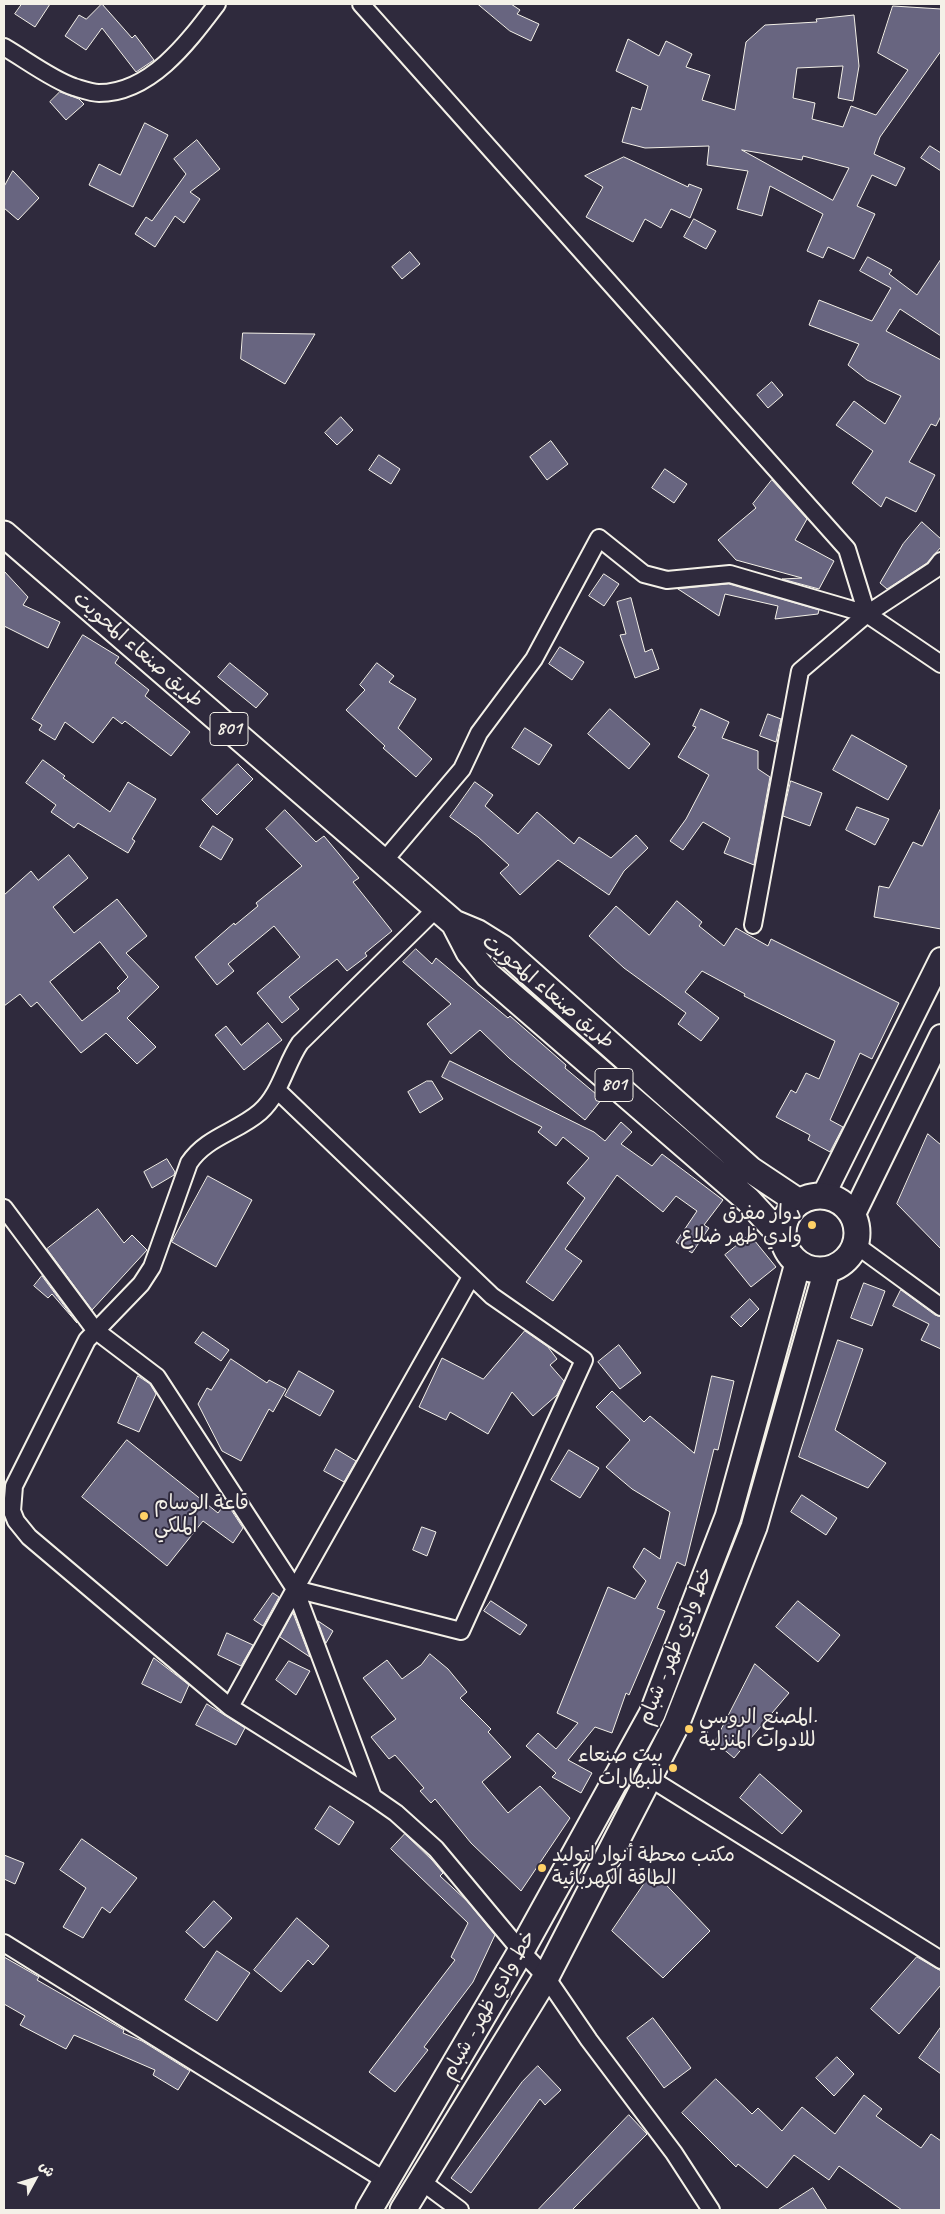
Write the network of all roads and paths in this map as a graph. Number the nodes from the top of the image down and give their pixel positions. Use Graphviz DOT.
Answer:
graph roads {
  1 [pos="217,4"];
  2 [pos="361,4"];
  3 [pos="4,47"];
  4 [pos="4,534"];
  5 [pos="941,562"];
  6 [pos="867,614"];
  7 [pos="941,664"];
  8 [pos="383,862"];
  9 [pos="446,916"];
  10 [pos="754,924"];
  11 [pos="941,959"];
  12 [pos="941,1036"];
  13 [pos="277,1090"];
  14 [pos="811,1199"];
  15 [pos="4,1208"];
  16 [pos="853,1216"];
  17 [pos="783,1238"];
  18 [pos="856,1245"];
  19 [pos="798,1263"];
  20 [pos="827,1270"];
  21 [pos="471,1276"];
  22 [pos="941,1307"];
  23 [pos="95,1330"];
  24 [pos="295,1589"];
  25 [pos="230,1707"];
  26 [pos="648,1777"];
  27 [pos="373,1797"];
  28 [pos="4,1943"];
  29 [pos="522,1951"];
  30 [pos="941,1960"];
  31 [pos="546,1977"];
  32 [pos="386,2181"];
  33 [pos="421,2181"];
  34 [pos="369,2210"];
  35 [pos="403,2210"];
  36 [pos="460,2210"];
  37 [pos="711,2210"];
  1 -- 3 [label="street"];
  2 -- 6 [label="street"];
  4 -- 8 [label="main road, طريق صنعاء المحويت / 801"];
  5 -- 6 [label="street"];
  6 -- 7 [label="street"];
  6 -- 8 [label="street"];
  6 -- 10 [label="street"];
  8 -- 9 [label="main road, طريق صنعاء المحويت / 801"];
  9 -- 13 [label="street"];
  9 -- 14 [label="main road, طريق صنعاء المحويت / 801"];
  9 -- 17 [label="main road, طريق صنعاء المحويت / 801"];
  11 -- 14 [label="street"];
  12 -- 16 [label="street"];
  13 -- 21 [label="street"];
  13 -- 23 [label="street"];
  14 -- 16 [label="main road"];
  14 -- 17 [label="main road"];
  15 -- 23 [label="street"];
  16 -- 18 [label="main road"];
  17 -- 19 [label="main road"];
  18 -- 20 [label="main road"];
  18 -- 22 [label="street"];
  19 -- 20 [label="main road"];
  19 -- 29 [label="main road, خط وادي ظهر - شبام"];
  20 -- 26 [label="main road, خط وادي ظهر - شبام"];
  21 -- 24 [label="street"];
  21 -- 24 [label="street"];
  23 -- 24 [label="street"];
  23 -- 25 [label="street"];
  24 -- 25 [label="street"];
  24 -- 27 [label="street"];
  25 -- 27 [label="street"];
  26 -- 30 [label="street"];
  26 -- 31 [label="main road, خط وادي ظهر - شبام"];
  27 -- 29 [label="street"];
  28 -- 32 [label="street"];
  29 -- 31 [label="street"];
  29 -- 32 [label="main road, خط وادي ظهر - شبام"];
  31 -- 33 [label="main road, خط وادي ظهر - شبام"];
  31 -- 37 [label="street"];
  32 -- 34 [label="main road, خط وادي ظهر - شبام"];
  33 -- 35 [label="main road, خط وادي ظهر - شبام"];
  33 -- 36 [label="street"];
}
